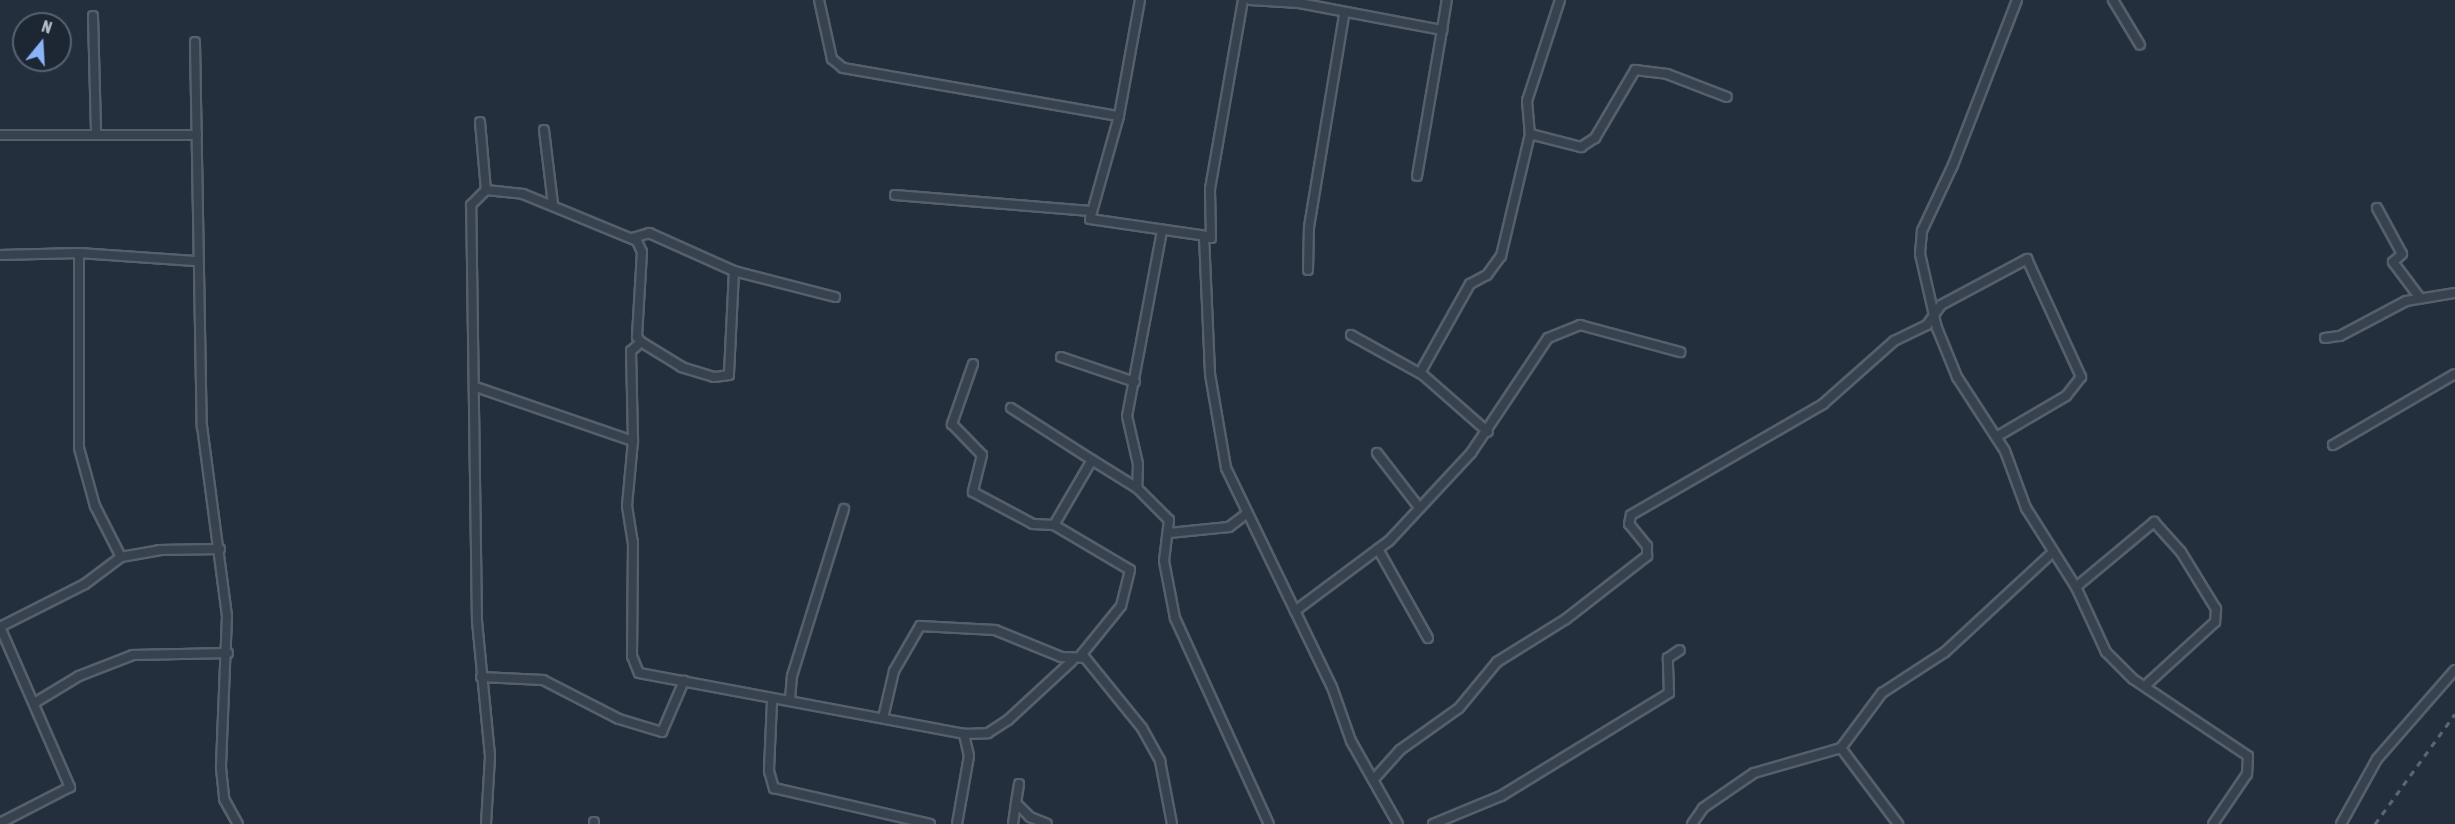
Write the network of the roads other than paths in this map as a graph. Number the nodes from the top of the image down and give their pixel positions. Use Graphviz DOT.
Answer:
graph roads {
  1 [pos="819,0"];
  2 [pos="1140,0"];
  3 [pos="1243,0"];
  4 [pos="1250,0"];
  5 [pos="1448,0"];
  6 [pos="1560,0"];
  7 [pos="2017,0"];
  8 [pos="2113,0"];
  9 [pos="1344,15"];
  10 [pos="93,16"];
  11 [pos="1442,30"];
  12 [pos="195,42"];
  13 [pos="2140,45"];
  14 [pos="1727,97"];
  15 [pos="1119,116"];
  16 [pos="480,122"];
  17 [pos="544,130"];
  18 [pos="96,134"];
  19 [pos="1530,134"];
  20 [pos="0,135"];
  21 [pos="197,135"];
  22 [pos="1416,176"];
  23 [pos="486,190"];
  24 [pos="895,195"];
  25 [pos="553,204"];
  26 [pos="2377,208"];
  27 [pos="1090,211"];
  28 [pos="1162,231"];
  29 [pos="632,238"];
  30 [pos="1211,238"];
  31 [pos="79,253"];
  32 [pos="0,255"];
  33 [pos="195,261"];
  34 [pos="1308,270"];
  35 [pos="734,271"];
  36 [pos="2455,293"];
  37 [pos="835,297"];
  38 [pos="2420,298"];
  39 [pos="1936,316"];
  40 [pos="1351,335"];
  41 [pos="2325,338"];
  42 [pos="641,342"];
  43 [pos="1680,352"];
  44 [pos="1061,357"];
  45 [pos="973,364"];
  46 [pos="1420,373"];
  47 [pos="2455,374"];
  48 [pos="1135,382"];
  49 [pos="476,387"];
  50 [pos="1011,408"];
  51 [pos="1488,432"];
  52 [pos="1996,437"];
  53 [pos="633,441"];
  54 [pos="2333,445"];
  55 [pos="1377,453"];
  56 [pos="1092,460"];
  57 [pos="1137,488"];
  58 [pos="1418,506"];
  59 [pos="844,509"];
  60 [pos="1246,514"];
  61 [pos="1054,525"];
  62 [pos="1169,533"];
  63 [pos="220,549"];
  64 [pos="1378,549"];
  65 [pos="2052,553"];
  66 [pos="121,557"];
  67 [pos="2076,587"];
  68 [pos="1295,611"];
  69 [pos="0,627"];
  70 [pos="1428,638"];
  71 [pos="1680,650"];
  72 [pos="228,653"];
  73 [pos="1084,658"];
  74 [pos="1072,661"];
  75 [pos="2455,670"];
  76 [pos="481,678"];
  77 [pos="684,681"];
  78 [pos="2145,687"];
  79 [pos="790,699"];
  80 [pos="772,701"];
  81 [pos="36,702"];
  82 [pos="883,718"];
  83 [pos="964,734"];
  84 [pos="1841,748"];
  85 [pos="1374,779"];
  86 [pos="1019,784"];
  87 [pos="1016,803"];
  88 [pos="0,823"];
  89 [pos="237,824"];
  90 [pos="486,824"];
  91 [pos="930,824"];
  92 [pos="957,824"];
  93 [pos="1013,824"];
  94 [pos="1047,824"];
  95 [pos="1172,824"];
  96 [pos="1269,824"];
  97 [pos="1398,824"];
  98 [pos="1433,824"];
  99 [pos="1692,824"];
  100 [pos="1898,824"];
  101 [pos="2213,824"];
  102 [pos="2341,824"];
  1 -- 15 [label="street"];
  2 -- 15 [label="street"];
  3 -- 30 [label="street"];
  4 -- 9 [label="street"];
  5 -- 11 [label="street"];
  6 -- 19 [label="street"];
  7 -- 39 [label="street"];
  8 -- 13 [label="street"];
  9 -- 11 [label="street"];
  9 -- 34 [label="street"];
  10 -- 18 [label="street"];
  11 -- 22 [label="street"];
  12 -- 21 [label="street"];
  14 -- 19 [label="street"];
  15 -- 27 [label="street"];
  16 -- 23 [label="street"];
  17 -- 25 [label="street"];
  18 -- 20 [label="street"];
  18 -- 21 [label="street"];
  19 -- 46 [label="street"];
  21 -- 33 [label="street"];
  23 -- 25 [label="street"];
  23 -- 49 [label="street"];
  24 -- 27 [label="street"];
  25 -- 29 [label="street"];
  26 -- 38 [label="street"];
  27 -- 28 [label="street"];
  28 -- 30 [label="street"];
  28 -- 48 [label="street"];
  29 -- 35 [label="street"];
  29 -- 42 [label="street"];
  30 -- 60 [label="street"];
  31 -- 32 [label="street"];
  31 -- 33 [label="street"];
  31 -- 66 [label="street"];
  33 -- 63 [label="street"];
  35 -- 37 [label="street"];
  35 -- 42 [label="street"];
  36 -- 38 [label="street"];
  38 -- 41 [label="street"];
  39 -- 52 [label="street"];
  39 -- 52 [label="street"];
  39 -- 85 [label="street"];
  40 -- 46 [label="street"];
  42 -- 53 [label="street"];
  43 -- 51 [label="street"];
  44 -- 48 [label="street"];
  45 -- 61 [label="street"];
  46 -- 51 [label="street"];
  47 -- 54 [label="street"];
  48 -- 57 [label="street"];
  49 -- 53 [label="street"];
  49 -- 76 [label="street"];
  50 -- 56 [label="street"];
  51 -- 58 [label="street"];
  52 -- 65 [label="street"];
  53 -- 77 [label="street"];
  55 -- 58 [label="street"];
  56 -- 57 [label="street"];
  56 -- 61 [label="street"];
  57 -- 62 [label="street"];
  58 -- 64 [label="street"];
  59 -- 79 [label="street"];
  60 -- 62 [label="street"];
  60 -- 68 [label="street"];
  61 -- 73 [label="street"];
  62 -- 96 [label="street"];
  63 -- 66 [label="street"];
  63 -- 72 [label="street"];
  64 -- 68 [label="street"];
  64 -- 70 [label="street"];
  65 -- 67 [label="street"];
  65 -- 84 [label="street"];
  66 -- 69 [label="street"];
  67 -- 78 [label="street"];
  67 -- 78 [label="street"];
  68 -- 85 [label="street"];
  69 -- 81 [label="street"];
  71 -- 98 [label="street"];
  72 -- 81 [label="street"];
  72 -- 89 [label="street"];
  73 -- 74 [label="street"];
  73 -- 95 [label="street"];
  74 -- 82 [label="street"];
  74 -- 83 [label="street"];
  75 -- 102 [label="street"];
  76 -- 77 [label="street"];
  76 -- 90 [label="street"];
  77 -- 80 [label="street"];
  78 -- 101 [label="street"];
  79 -- 80 [label="street"];
  79 -- 82 [label="street"];
  80 -- 91 [label="street"];
  81 -- 88 [label="street"];
  82 -- 83 [label="street"];
  83 -- 92 [label="street"];
  84 -- 99 [label="street"];
  84 -- 100 [label="street"];
  85 -- 97 [label="street"];
  86 -- 87 [label="street"];
  87 -- 93 [label="street"];
  87 -- 94 [label="street"];
}
